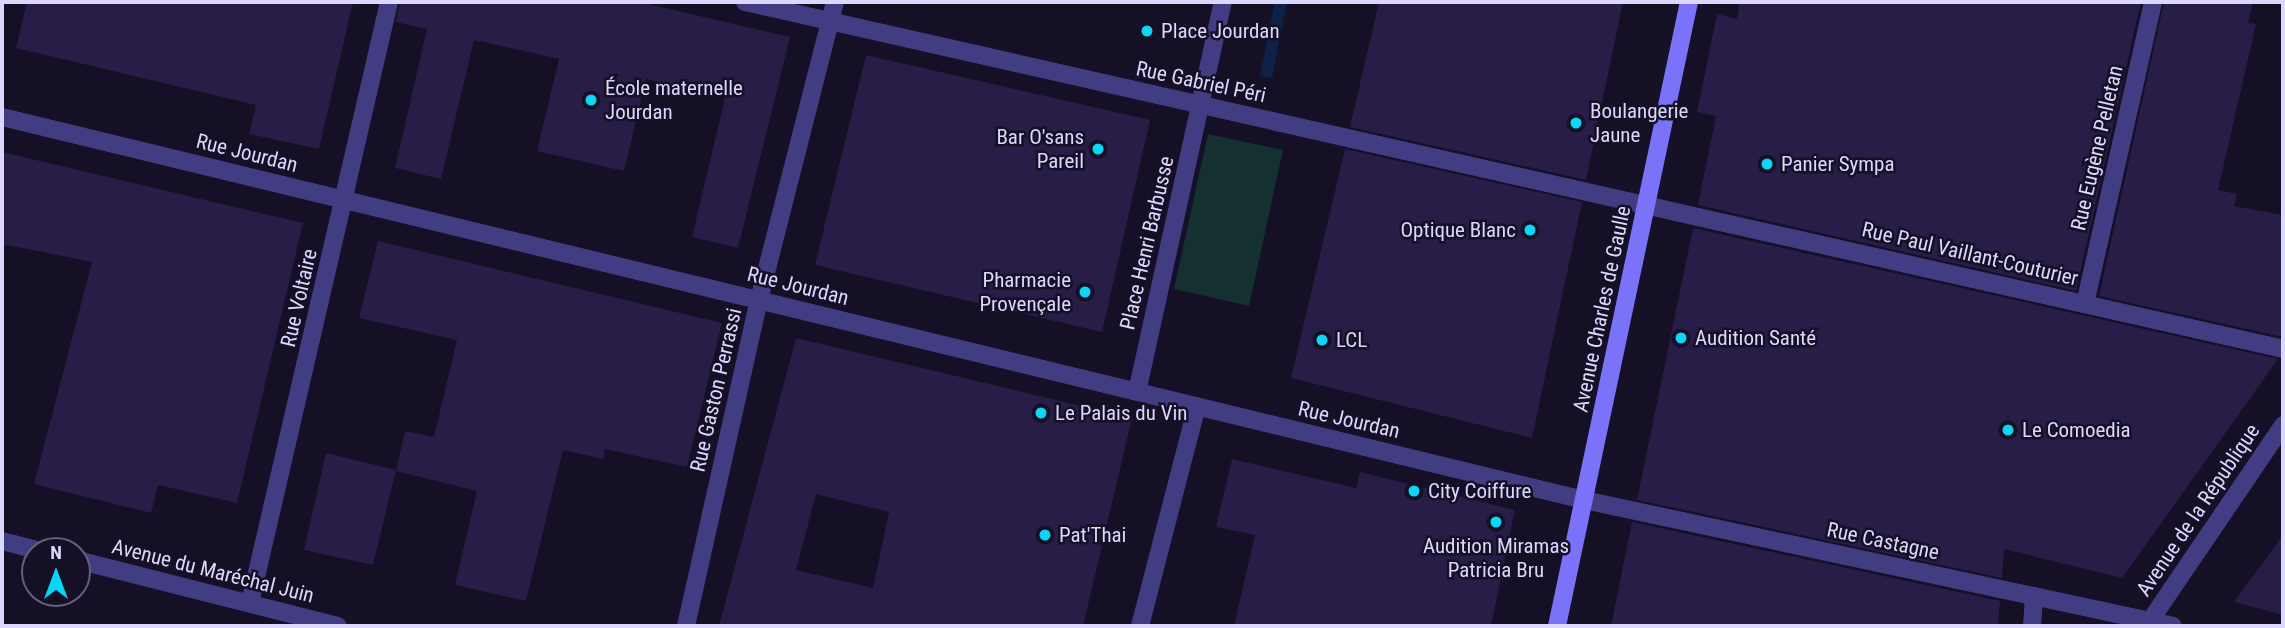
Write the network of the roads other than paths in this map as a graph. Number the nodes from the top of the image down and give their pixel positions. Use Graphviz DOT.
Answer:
graph roads {
  1 [pos="390,2"];
  2 [pos="745,2"];
  3 [pos="835,2"];
  4 [pos="1223,2"];
  5 [pos="1689,2"];
  6 [pos="2153,2"];
  7 [pos="831,23"];
  8 [pos="1201,105"];
  9 [pos="2,117"];
  10 [pos="345,200"];
  11 [pos="1647,204"];
  12 [pos="760,300"];
  13 [pos="2085,304"];
  14 [pos="2283,349"];
  15 [pos="1137,392"];
  16 [pos="1197,406"];
  17 [pos="2283,425"];
  18 [pos="1584,500"];
  19 [pos="2,541"];
  20 [pos="21,546"];
  21 [pos="91,563"];
  22 [pos="2034,596"];
  23 [pos="250,603"];
  24 [pos="2150,621"];
  25 [pos="338,626"];
  26 [pos="686,626"];
  27 [pos="1140,626"];
  28 [pos="1557,626"];
  29 [pos="2032,626"];
  30 [pos="2173,626"];
  1 -- 10 [label="street, Rue Voltaire"];
  2 -- 7 [label="street, Rue Gabriel Péri"];
  3 -- 7 [label="street, Rue Gaston Perrassi"];
  4 -- 8 [label="street"];
  5 -- 11 [label="main road, Avenue Charles de Gaulle"];
  6 -- 13 [label="street, Rue Eugène Pelletan"];
  7 -- 8 [label="street, Rue Gabriel Péri"];
  7 -- 12 [label="street, Rue Gaston Perrassi"];
  8 -- 11 [label="street, Rue Gabriel Péri"];
  8 -- 15 [label="street, Place Henri Barbusse"];
  9 -- 10 [label="street, Rue Jourdan"];
  10 -- 12 [label="street, Rue Jourdan"];
  10 -- 23 [label="street, Rue Voltaire"];
  11 -- 13 [label="street, Rue Paul Vaillant-Couturier"];
  11 -- 18 [label="main road, Avenue Charles de Gaulle"];
  12 -- 15 [label="street, Rue Jourdan"];
  12 -- 26 [label="street, Rue Gaston Perrassi"];
  13 -- 14 [label="street, Rue Paul Vaillant-Couturier"];
  15 -- 16 [label="street, Rue Jourdan"];
  16 -- 18 [label="street, Rue Jourdan"];
  16 -- 27 [label="street"];
  17 -- 24 [label="street, Avenue de la République"];
  18 -- 22 [label="street, Rue Castagne"];
  18 -- 28 [label="main road, Avenue Charles de Gaulle"];
  19 -- 20 [label="street"];
  21 -- 23 [label="street, Avenue du Maréchal Juin"];
  22 -- 24 [label="street, Rue Castagne"];
  22 -- 29 [label="street"];
  23 -- 25 [label="street, Avenue du Maréchal Juin"];
  24 -- 30 [label="street, Rue Castagne"];
}
